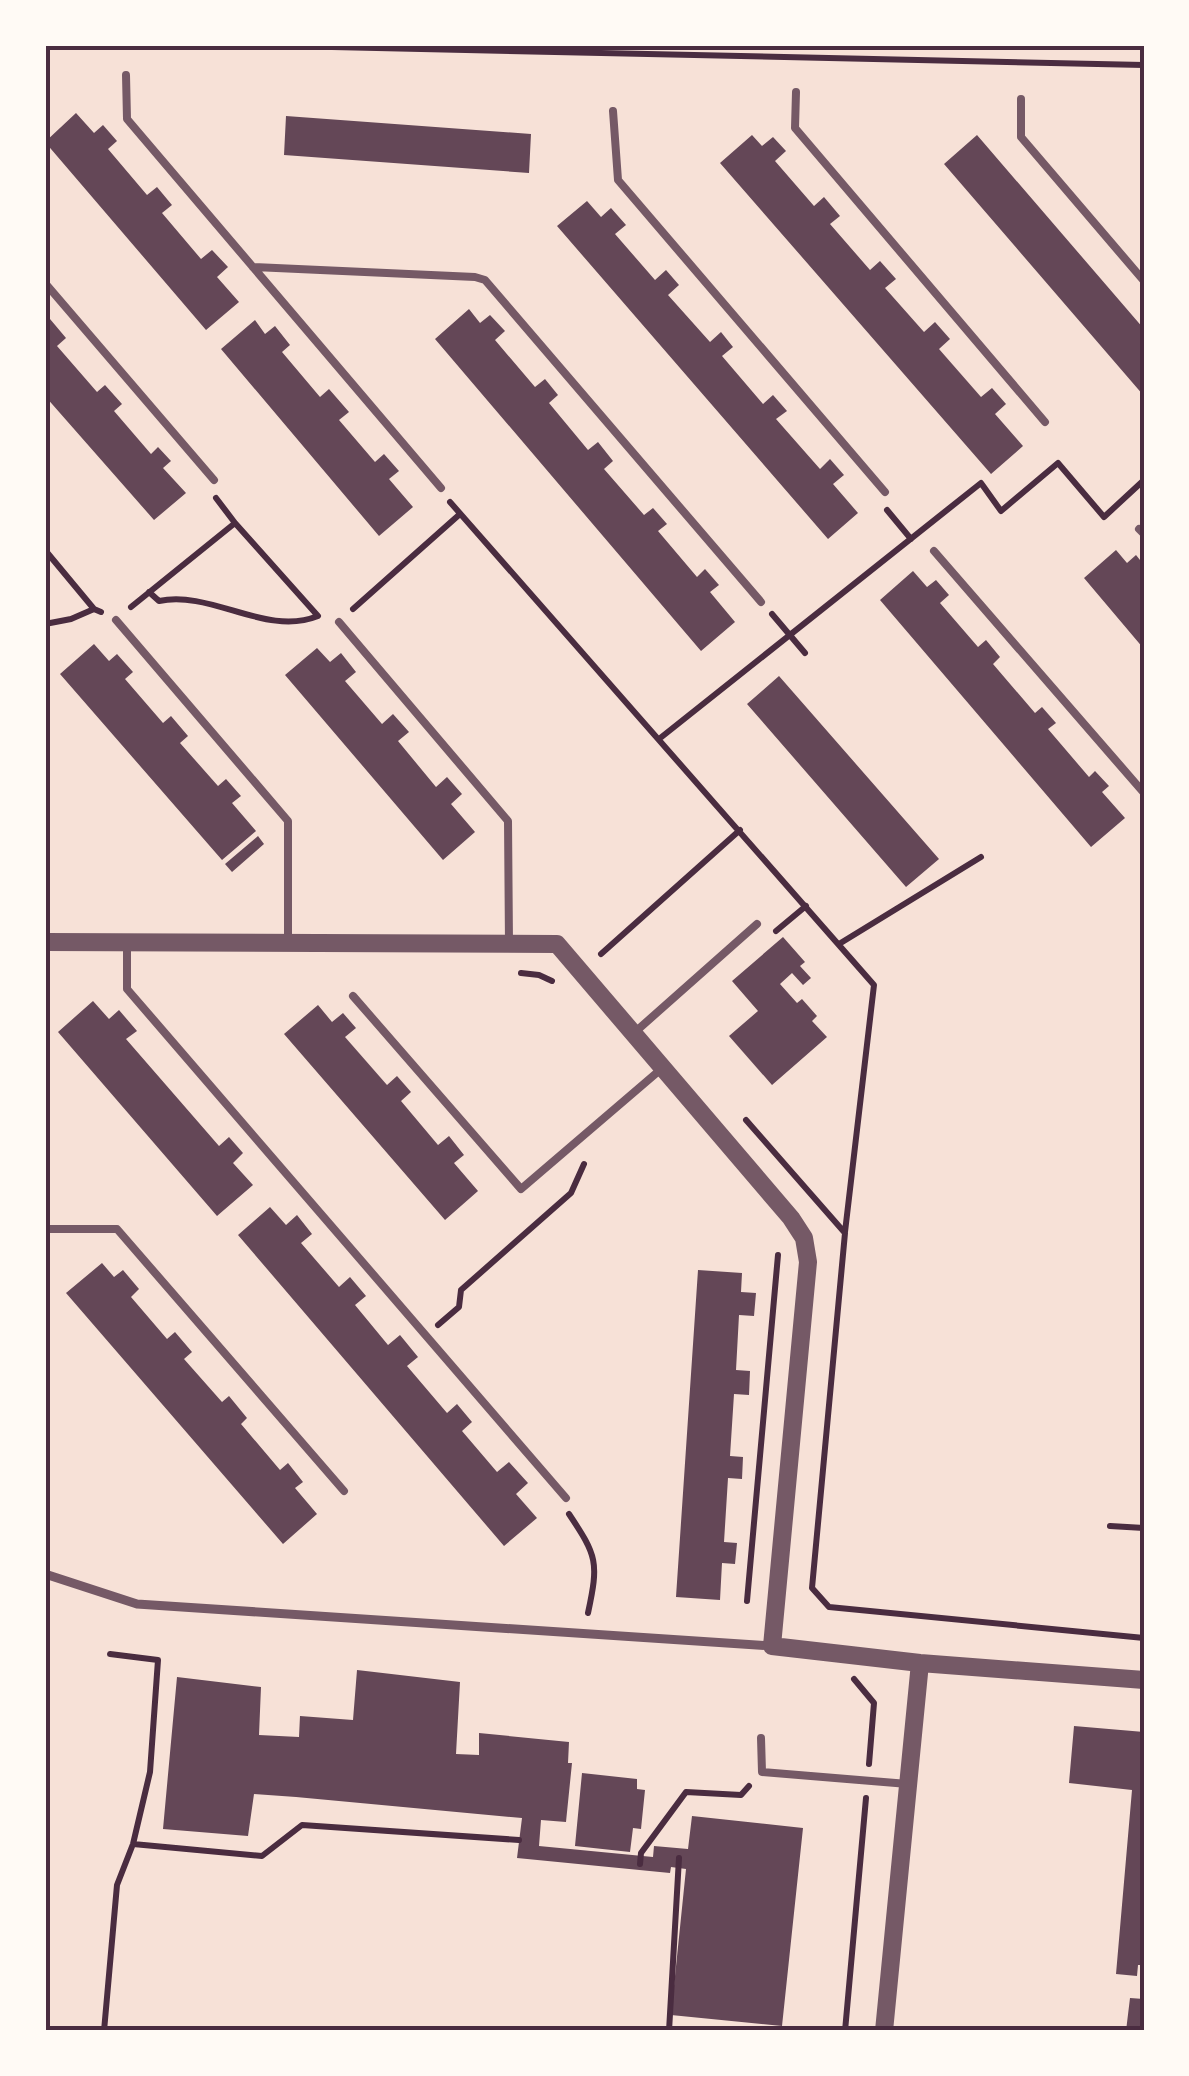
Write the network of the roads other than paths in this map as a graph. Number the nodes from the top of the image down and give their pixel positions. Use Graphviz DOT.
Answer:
graph roads {
  1 [pos="126,75"];
  2 [pos="796,92"];
  3 [pos="1021,99"];
  4 [pos="612,111"];
  5 [pos="253,268"];
  6 [pos="1144,281"];
  7 [pos="45,283"];
  8 [pos="1045,422"];
  9 [pos="214,480"];
  10 [pos="442,488"];
  11 [pos="885,492"];
  12 [pos="934,551"];
  13 [pos="761,602"];
  14 [pos="116,620"];
  15 [pos="338,622"];
  16 [pos="1144,792"];
  17 [pos="757,924"];
  18 [pos="127,941"];
  19 [pos="45,942"];
  20 [pos="288,942"];
  21 [pos="509,944"];
  22 [pos="353,996"];
  23 [pos="634,1033"];
  24 [pos="664,1067"];
  25 [pos="45,1229"];
  26 [pos="344,1491"];
  27 [pos="566,1498"];
  28 [pos="45,1574"];
  29 [pos="772,1646"];
  30 [pos="920,1662"];
  31 [pos="1144,1680"];
  32 [pos="761,1738"];
  33 [pos="908,1784"];
  34 [pos="884,2031"];
  1 -- 5 [label="lane"];
  2 -- 8 [label="lane"];
  3 -- 6 [label="lane"];
  4 -- 11 [label="lane"];
  5 -- 10 [label="lane"];
  5 -- 13 [label="lane"];
  7 -- 9 [label="lane"];
  12 -- 16 [label="lane"];
  14 -- 20 [label="lane"];
  15 -- 21 [label="lane"];
  17 -- 23 [label="lane"];
  18 -- 19 [label="street"];
  18 -- 20 [label="street"];
  18 -- 27 [label="lane"];
  20 -- 21 [label="street"];
  21 -- 23 [label="street"];
  22 -- 24 [label="lane"];
  23 -- 24 [label="street"];
  24 -- 29 [label="street"];
  25 -- 26 [label="lane"];
  28 -- 29 [label="street"];
  29 -- 30 [label="street"];
  30 -- 31 [label="street"];
  30 -- 33 [label="street"];
  32 -- 33 [label="lane"];
  33 -- 34 [label="street"];
}
